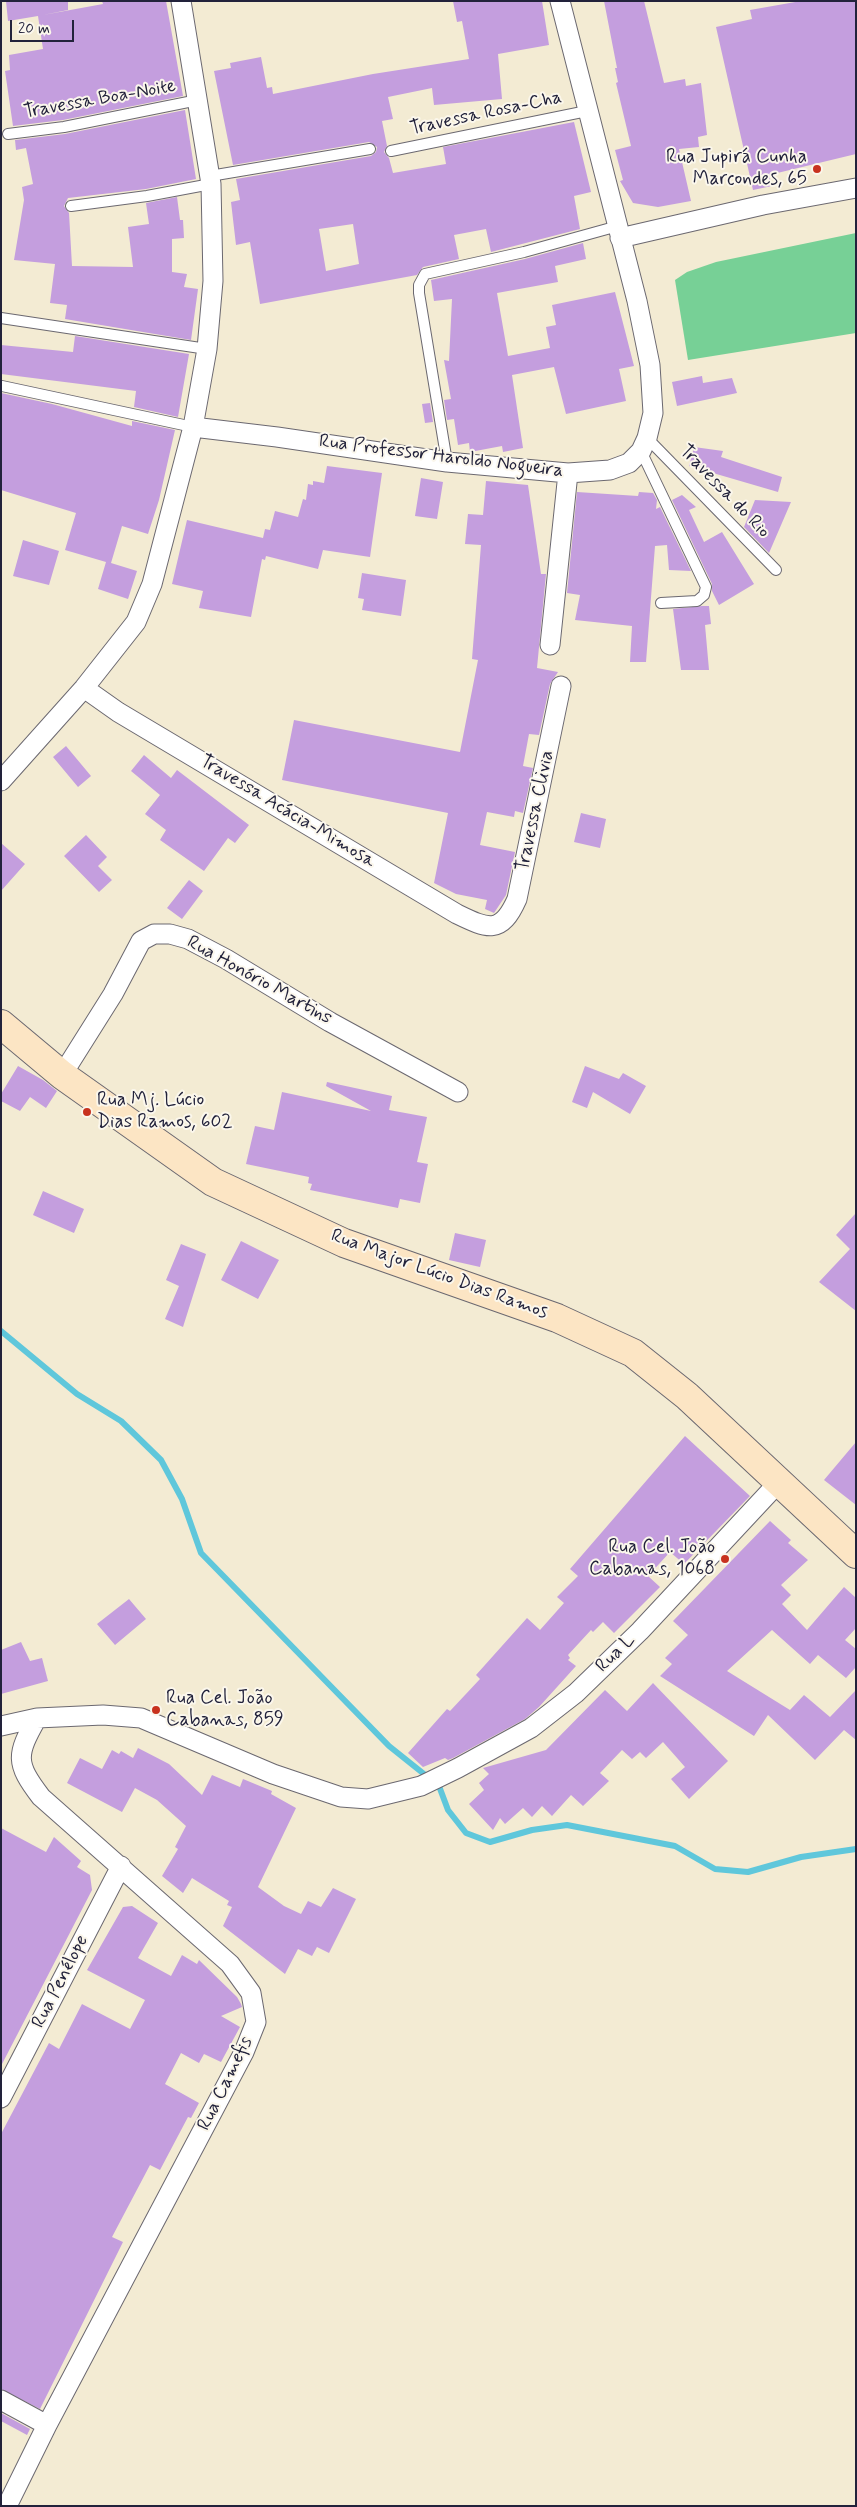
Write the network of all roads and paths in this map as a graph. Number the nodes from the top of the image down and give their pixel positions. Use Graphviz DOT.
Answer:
graph roads {
  1 [pos="181,1"];
  2 [pos="560,1"];
  3 [pos="198,100"];
  4 [pos="587,111"];
  5 [pos="8,134"];
  6 [pos="370,149"];
  7 [pos="391,151"];
  8 [pos="210,180"];
  9 [pos="856,188"];
  10 [pos="71,206"];
  11 [pos="619,232"];
  12 [pos="1,318"];
  13 [pos="207,349"];
  14 [pos="2,386"];
  15 [pos="193,427"];
  16 [pos="644,444"];
  17 [pos="447,462"];
  18 [pos="568,473"];
  19 [pos="776,570"];
  20 [pos="661,604"];
  21 [pos="550,645"];
  22 [pos="562,686"];
  23 [pos="84,688"];
  24 [pos="1,782"];
  25 [pos="494,927"];
  26 [pos="2,1026"];
  27 [pos="62,1075"];
  28 [pos="458,1092"];
  29 [pos="779,1482"];
  30 [pos="856,1554"];
  31 [pos="37,1718"];
  32 [pos="1,1726"];
  33 [pos="121,1866"];
  34 [pos="1,2098"];
  35 [pos="1,2400"];
  36 [pos="47,2425"];
  37 [pos="7,2506"];
  1 -- 3 [label="street"];
  2 -- 4 [label="street"];
  3 -- 5 [label="lane, Travessa Boa-Noite"];
  3 -- 8 [label="street"];
  4 -- 7 [label="lane, Travessa Rosa-Cha"];
  4 -- 11 [label="street"];
  6 -- 8 [label="lane"];
  8 -- 10 [label="lane"];
  8 -- 13 [label="street"];
  9 -- 11 [label="street"];
  11 -- 16 [label="street"];
  11 -- 17 [label="lane"];
  12 -- 13 [label="lane"];
  13 -- 15 [label="street"];
  14 -- 15 [label="lane"];
  15 -- 17 [label="street, Rua Professor Haroldo Nogueira"];
  15 -- 23 [label="street"];
  16 -- 18 [label="street, Rua Professor Haroldo Nogueira"];
  16 -- 19 [label="lane, Travessa do Rio"];
  16 -- 20 [label="lane"];
  17 -- 18 [label="street, Rua Professor Haroldo Nogueira"];
  18 -- 21 [label="street"];
  22 -- 25 [label="street, Travessa Clivia"];
  23 -- 24 [label="street"];
  23 -- 25 [label="street, Travessa Acácia-Mimosa"];
  26 -- 27 [label="main road, Rua Major Lúcio Dias Ramos"];
  27 -- 28 [label="street, Rua Honório Martins"];
  27 -- 29 [label="main road, Rua Major Lúcio Dias Ramos"];
  29 -- 30 [label="main road, Rua Major Lúcio Dias Ramos"];
  29 -- 31 [label="street, Rua L"];
  31 -- 32 [label="street, Rua L"];
  31 -- 33 [label="street, Rua Camefis"];
  33 -- 34 [label="street, Rua Penélope"];
  33 -- 36 [label="street, Rua Camefis"];
  35 -- 36 [label="street"];
  36 -- 37 [label="street, Rua Camefis"];
}
